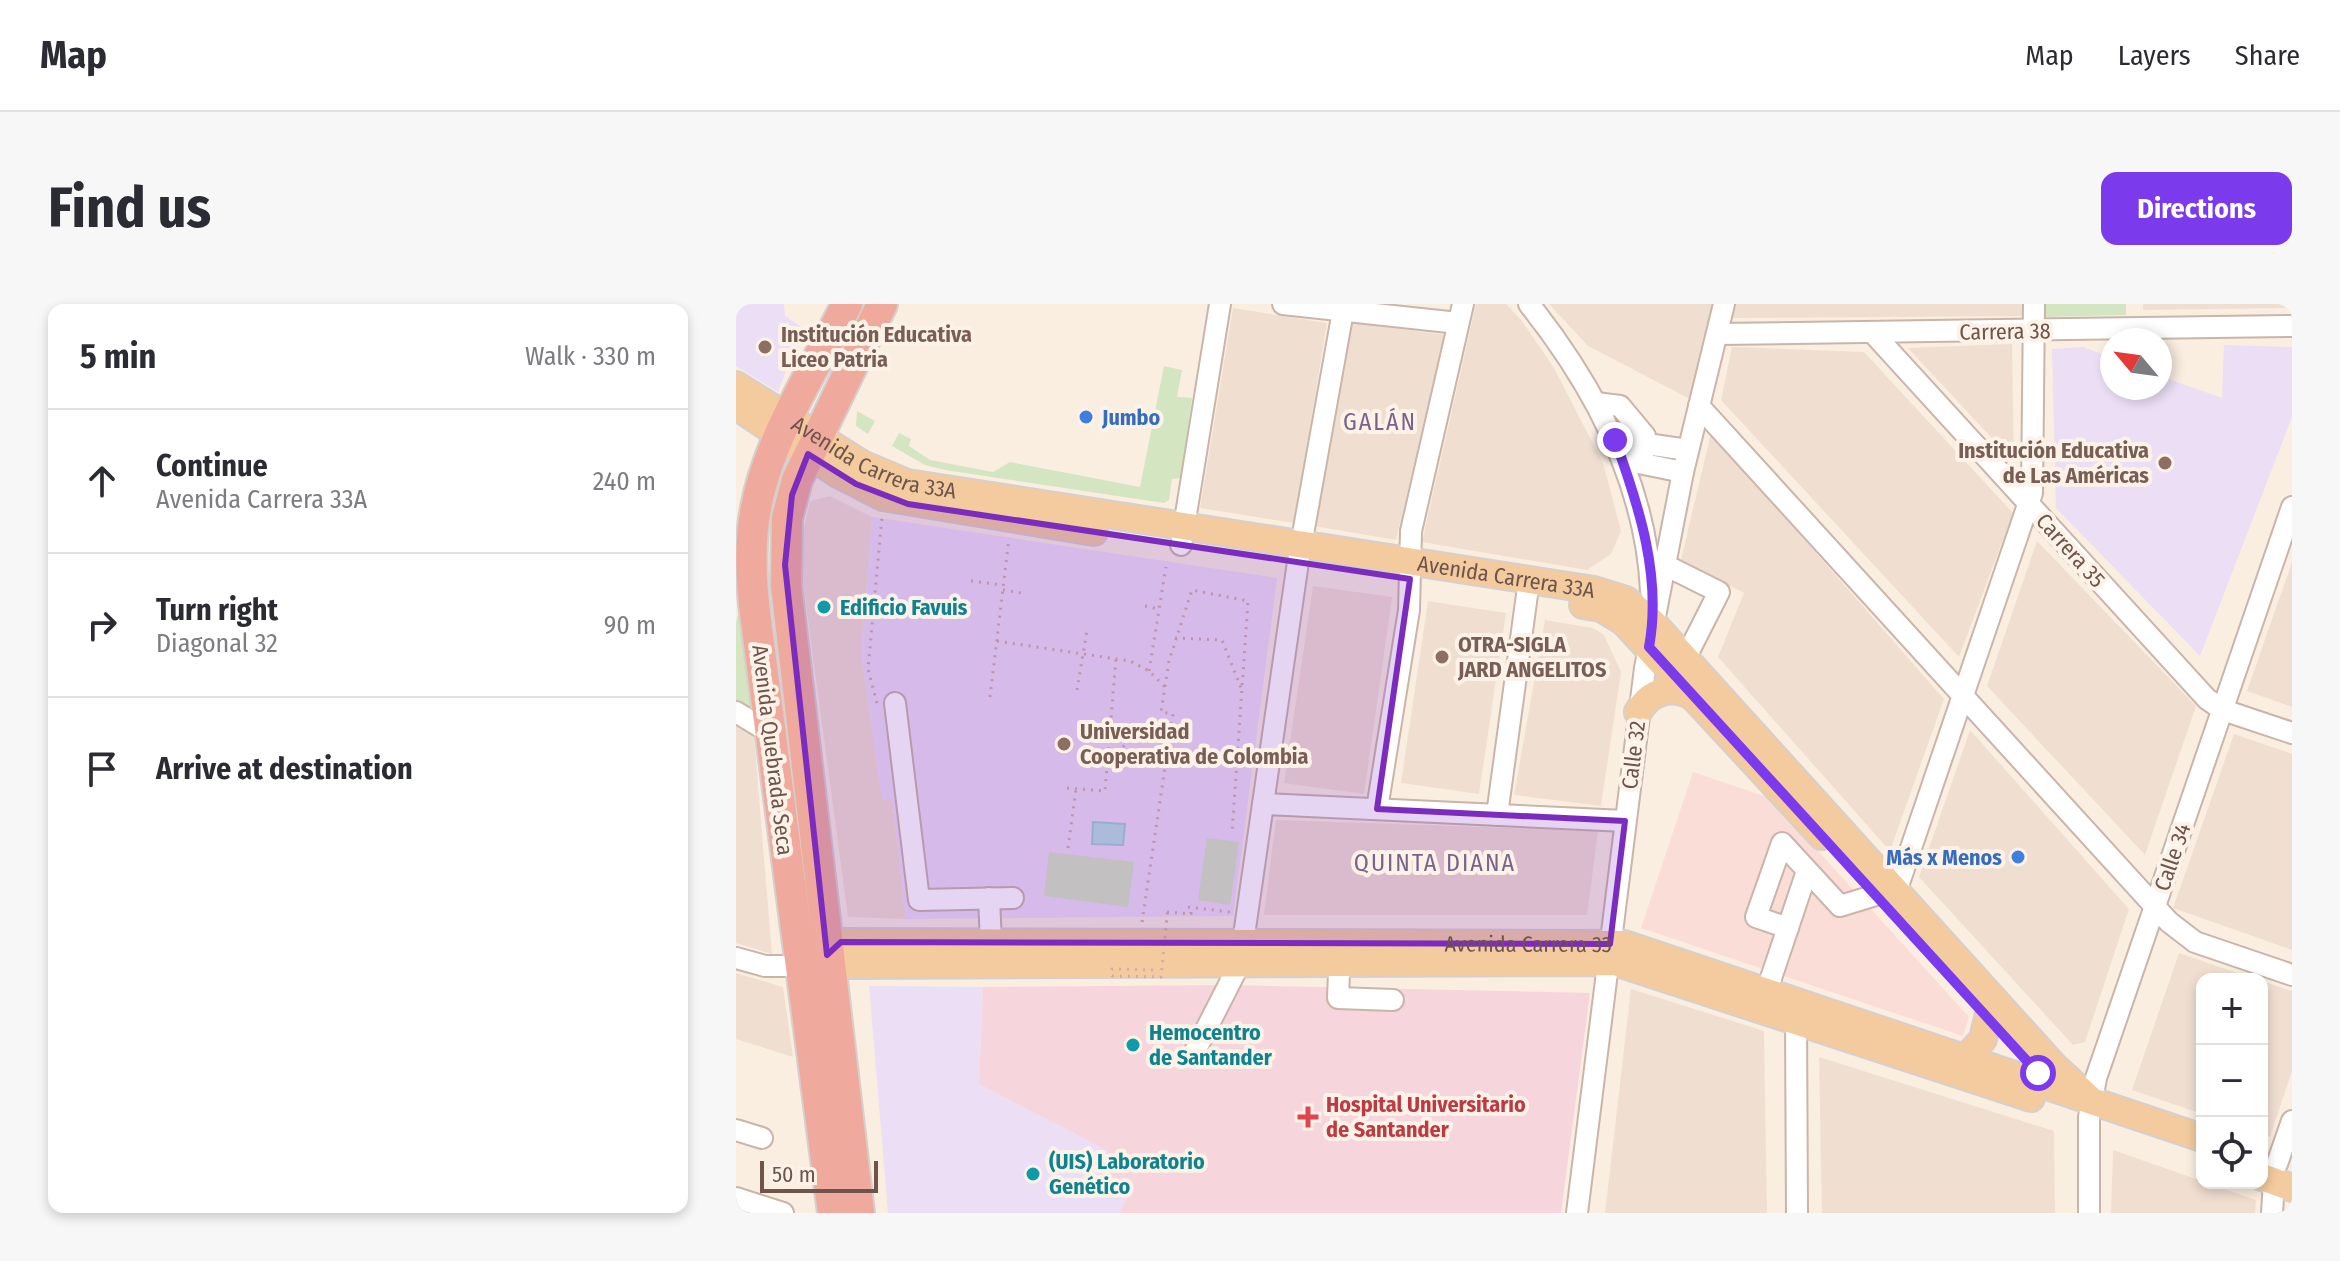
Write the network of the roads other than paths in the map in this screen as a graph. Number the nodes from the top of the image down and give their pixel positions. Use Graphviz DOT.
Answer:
graph roads {
  1 [pos="847,304"];
  2 [pos="882,304"];
  3 [pos="1220,304"];
  4 [pos="1283,304"];
  5 [pos="1529,304"];
  6 [pos="1724,304"];
  7 [pos="2034,304"];
  8 [pos="1343,311"];
  9 [pos="1460,314"];
  10 [pos="2292,326"];
  11 [pos="2034,331"];
  12 [pos="1873,333"];
  13 [pos="1718,334"];
  14 [pos="736,385"];
  15 [pos="1596,403"];
  16 [pos="736,406"];
  17 [pos="1699,406"];
  18 [pos="785,428"];
  19 [pos="813,445"];
  20 [pos="1688,450"];
  21 [pos="1631,452"];
  22 [pos="1683,472"];
  23 [pos="2028,503"];
  24 [pos="2292,507"];
  25 [pos="1059,517"];
  26 [pos="1183,536"];
  27 [pos="2286,540"];
  28 [pos="1300,554"];
  29 [pos="1665,565"];
  30 [pos="1410,570"];
  31 [pos="1528,588"];
  32 [pos="742,603"];
  33 [pos="1651,635"];
  34 [pos="1685,659"];
  35 [pos="1692,696"];
  36 [pos="1963,696"];
  37 [pos="895,703"];
  38 [pos="2223,710"];
  39 [pos="736,712"];
  40 [pos="1638,712"];
  41 [pos="2292,733"];
  42 [pos="772,734"];
  43 [pos="1263,804"];
  44 [pos="1377,809"];
  45 [pos="1497,815"];
  46 [pos="1625,821"];
  47 [pos="1807,871"];
  48 [pos="1886,893"];
  49 [pos="989,898"];
  50 [pos="1013,898"];
  51 [pos="2155,907"];
  52 [pos="1788,928"];
  53 [pos="991,943"];
  54 [pos="1237,944"];
  55 [pos="1340,953"];
  56 [pos="1609,953"];
  57 [pos="736,958"];
  58 [pos="814,960"];
  59 [pos="2292,975"];
  60 [pos="1767,990"];
  61 [pos="1393,1000"];
  62 [pos="1988,1018"];
  63 [pos="1796,1020"];
  64 [pos="1194,1053"];
  65 [pos="1967,1057"];
  66 [pos="2048,1084"];
  67 [pos="2090,1108"];
  68 [pos="2292,1121"];
  69 [pos="736,1130"];
  70 [pos="2196,1136"];
  71 [pos="762,1138"];
  72 [pos="2196,1153"];
  73 [pos="2276,1173"];
  74 [pos="736,1198"];
  75 [pos="781,1213"];
  76 [pos="833,1213"];
  77 [pos="859,1213"];
  78 [pos="1577,1213"];
  79 [pos="1797,1213"];
  80 [pos="2089,1213"];
  81 [pos="2272,1213"];
  1 -- 18 [label="highway, Avenida Quebrada Seca"];
  2 -- 19 [label="highway, Avenida Quebrada Seca"];
  3 -- 26 [label="street"];
  4 -- 8 [label="street"];
  5 -- 15 [label="street"];
  6 -- 13 [label="street, Calle 32"];
  7 -- 11 [label="street"];
  8 -- 9 [label="street"];
  8 -- 28 [label="street"];
  9 -- 30 [label="street"];
  10 -- 11 [label="street, Carrera 38"];
  11 -- 12 [label="street, Carrera 38"];
  11 -- 23 [label="street"];
  12 -- 13 [label="street, Carrera 38"];
  12 -- 23 [label="street, Carrera 35"];
  13 -- 17 [label="street, Calle 32"];
  14 -- 18 [label="main road, Avenida Carrera 33A"];
  15 -- 21 [label="street"];
  15 -- 21 [label="street"];
  16 -- 18 [label="main road, Avenida Carrera 33A"];
  17 -- 20 [label="street, Calle 32"];
  17 -- 36 [label="street"];
  18 -- 19 [label="main road, Avenida Carrera 33A"];
  18 -- 32 [label="highway, Avenida Quebrada Seca"];
  19 -- 25 [label="main road, Avenida Carrera 33A"];
  19 -- 25 [label="main road, Avenida Carrera 33A"];
  19 -- 58 [label="highway, Avenida Quebrada Seca"];
  20 -- 21 [label="street"];
  20 -- 22 [label="street, Calle 32"];
  21 -- 22 [label="street"];
  21 -- 33 [label="street"];
  22 -- 29 [label="street, Calle 32"];
  23 -- 36 [label="street"];
  23 -- 38 [label="street, Carrera 35"];
  24 -- 27 [label="street, Calle 34"];
  25 -- 26 [label="main road, Avenida Carrera 33A"];
  26 -- 28 [label="main road, Avenida Carrera 33A"];
  27 -- 38 [label="street, Calle 34"];
  28 -- 30 [label="main road, Avenida Carrera 33A"];
  28 -- 43 [label="street"];
  29 -- 33 [label="street, Calle 32"];
  29 -- 34 [label="street"];
  30 -- 31 [label="main road, Avenida Carrera 33A"];
  30 -- 44 [label="street"];
  31 -- 33 [label="main road, Avenida Carrera 33A"];
  31 -- 45 [label="street"];
  32 -- 42 [label="highway, Avenida Quebrada Seca"];
  33 -- 34 [label="main road, Avenida Carrera 33A"];
  33 -- 35 [label="main road, Avenida Carrera 33A"];
  33 -- 40 [label="street, Calle 32"];
  34 -- 48 [label="main road, Avenida Carrera 33A"];
  35 -- 40 [label="main road"];
  35 -- 48 [label="main road, Avenida Carrera 33A"];
  36 -- 48 [label="street"];
  36 -- 51 [label="street"];
  37 -- 49 [label="street"];
  38 -- 41 [label="street, Carrera 35"];
  38 -- 51 [label="street, Calle 34"];
  39 -- 42 [label="street"];
  40 -- 46 [label="street, Calle 32"];
  42 -- 58 [label="highway, Avenida Quebrada Seca"];
  43 -- 44 [label="street"];
  43 -- 54 [label="street"];
  44 -- 45 [label="street"];
  45 -- 46 [label="street"];
  46 -- 56 [label="street, Calle 32"];
  47 -- 48 [label="street"];
  47 -- 52 [label="street"];
  47 -- 52 [label="street"];
  48 -- 62 [label="main road, Avenida Carrera 33A"];
  48 -- 67 [label="main road, Avenida Carrera 33A"];
  49 -- 50 [label="street"];
  49 -- 53 [label="street"];
  51 -- 59 [label="street"];
  51 -- 67 [label="street, Calle 34"];
  52 -- 60 [label="street"];
  53 -- 54 [label="main road, Avenida Carrera 33"];
  53 -- 58 [label="main road, Avenida Carrera 33"];
  54 -- 55 [label="main road, Avenida Carrera 33"];
  54 -- 58 [label="main road, Avenida Carrera 33"];
  54 -- 64 [label="street"];
  55 -- 56 [label="main road, Avenida Carrera 33"];
  55 -- 61 [label="street"];
  56 -- 60 [label="main road, Avenida Carrera 33"];
  56 -- 63 [label="main road, Avenida Carrera 33"];
  56 -- 78 [label="street, Calle 32"];
  57 -- 58 [label="street"];
  58 -- 76 [label="highway, Avenida Quebrada Seca"];
  58 -- 77 [label="highway, Avenida Quebrada Seca"];
  60 -- 65 [label="main road, Avenida Carrera 33"];
  62 -- 65 [label="main road"];
  62 -- 66 [label="main road, Avenida Carrera 33A"];
  63 -- 67 [label="main road, Avenida Carrera 33"];
  63 -- 79 [label="street"];
  65 -- 66 [label="main road, Avenida Carrera 33"];
  66 -- 67 [label="main road, Avenida Carrera 33A"];
  67 -- 70 [label="main road, Avenida Carrera 33"];
  67 -- 72 [label="main road, Avenida Carrera 33"];
  67 -- 80 [label="street, Calle 34"];
  68 -- 73 [label="street"];
  69 -- 71 [label="street"];
  73 -- 81 [label="street"];
  74 -- 75 [label="street"];
}
